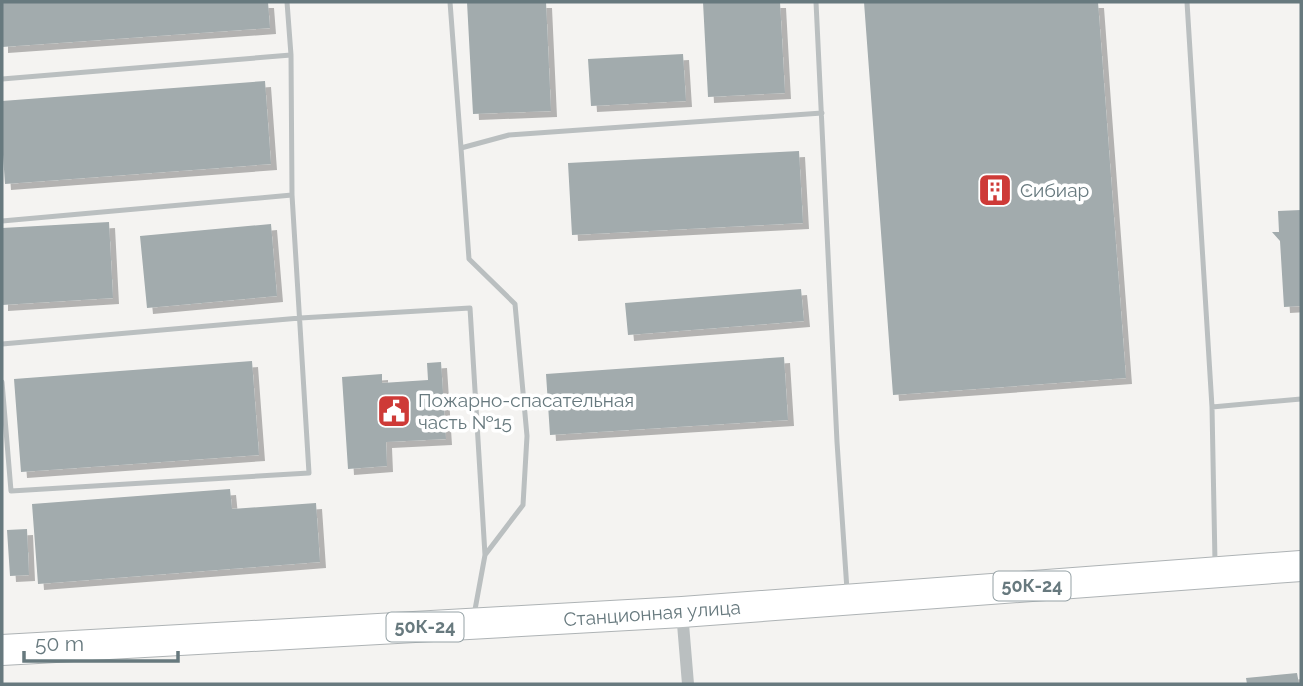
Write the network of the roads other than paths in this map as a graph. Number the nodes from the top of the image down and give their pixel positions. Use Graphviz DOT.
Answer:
graph roads {
  1 [pos="287,2"];
  2 [pos="450,2"];
  3 [pos="816,2"];
  4 [pos="1187,2"];
  5 [pos="291,55"];
  6 [pos="2,79"];
  7 [pos="822,113"];
  8 [pos="461,148"];
  9 [pos="292,195"];
  10 [pos="2,221"];
  11 [pos="300,318"];
  12 [pos="2,344"];
  13 [pos="2,382"];
  14 [pos="1301,399"];
  15 [pos="1212,407"];
  16 [pos="485,555"];
  17 [pos="1301,566"];
  18 [pos="1216,572"];
  19 [pos="848,600"];
  20 [pos="682,612"];
  21 [pos="473,624"];
  22 [pos="2,650"];
  23 [pos="688,684"];
  1 -- 5 [label="lane"];
  2 -- 8 [label="lane"];
  3 -- 7 [label="lane"];
  4 -- 15 [label="lane"];
  5 -- 6 [label="lane"];
  5 -- 9 [label="lane"];
  7 -- 8 [label="lane"];
  7 -- 19 [label="lane"];
  8 -- 16 [label="lane"];
  9 -- 10 [label="lane"];
  9 -- 11 [label="lane"];
  11 -- 12 [label="lane"];
  11 -- 13 [label="lane"];
  11 -- 16 [label="lane"];
  14 -- 15 [label="lane"];
  15 -- 18 [label="lane"];
  16 -- 21 [label="lane"];
  17 -- 18 [label="main road, Станционная улица / 50К-24"];
  18 -- 19 [label="main road, Станционная улица / 50К-24"];
  19 -- 20 [label="main road, Станционная улица / 50К-24"];
  20 -- 21 [label="main road, Станционная улица / 50К-24"];
  20 -- 23 [label="street"];
  21 -- 22 [label="main road, Станционная улица / 50К-24"];
}
